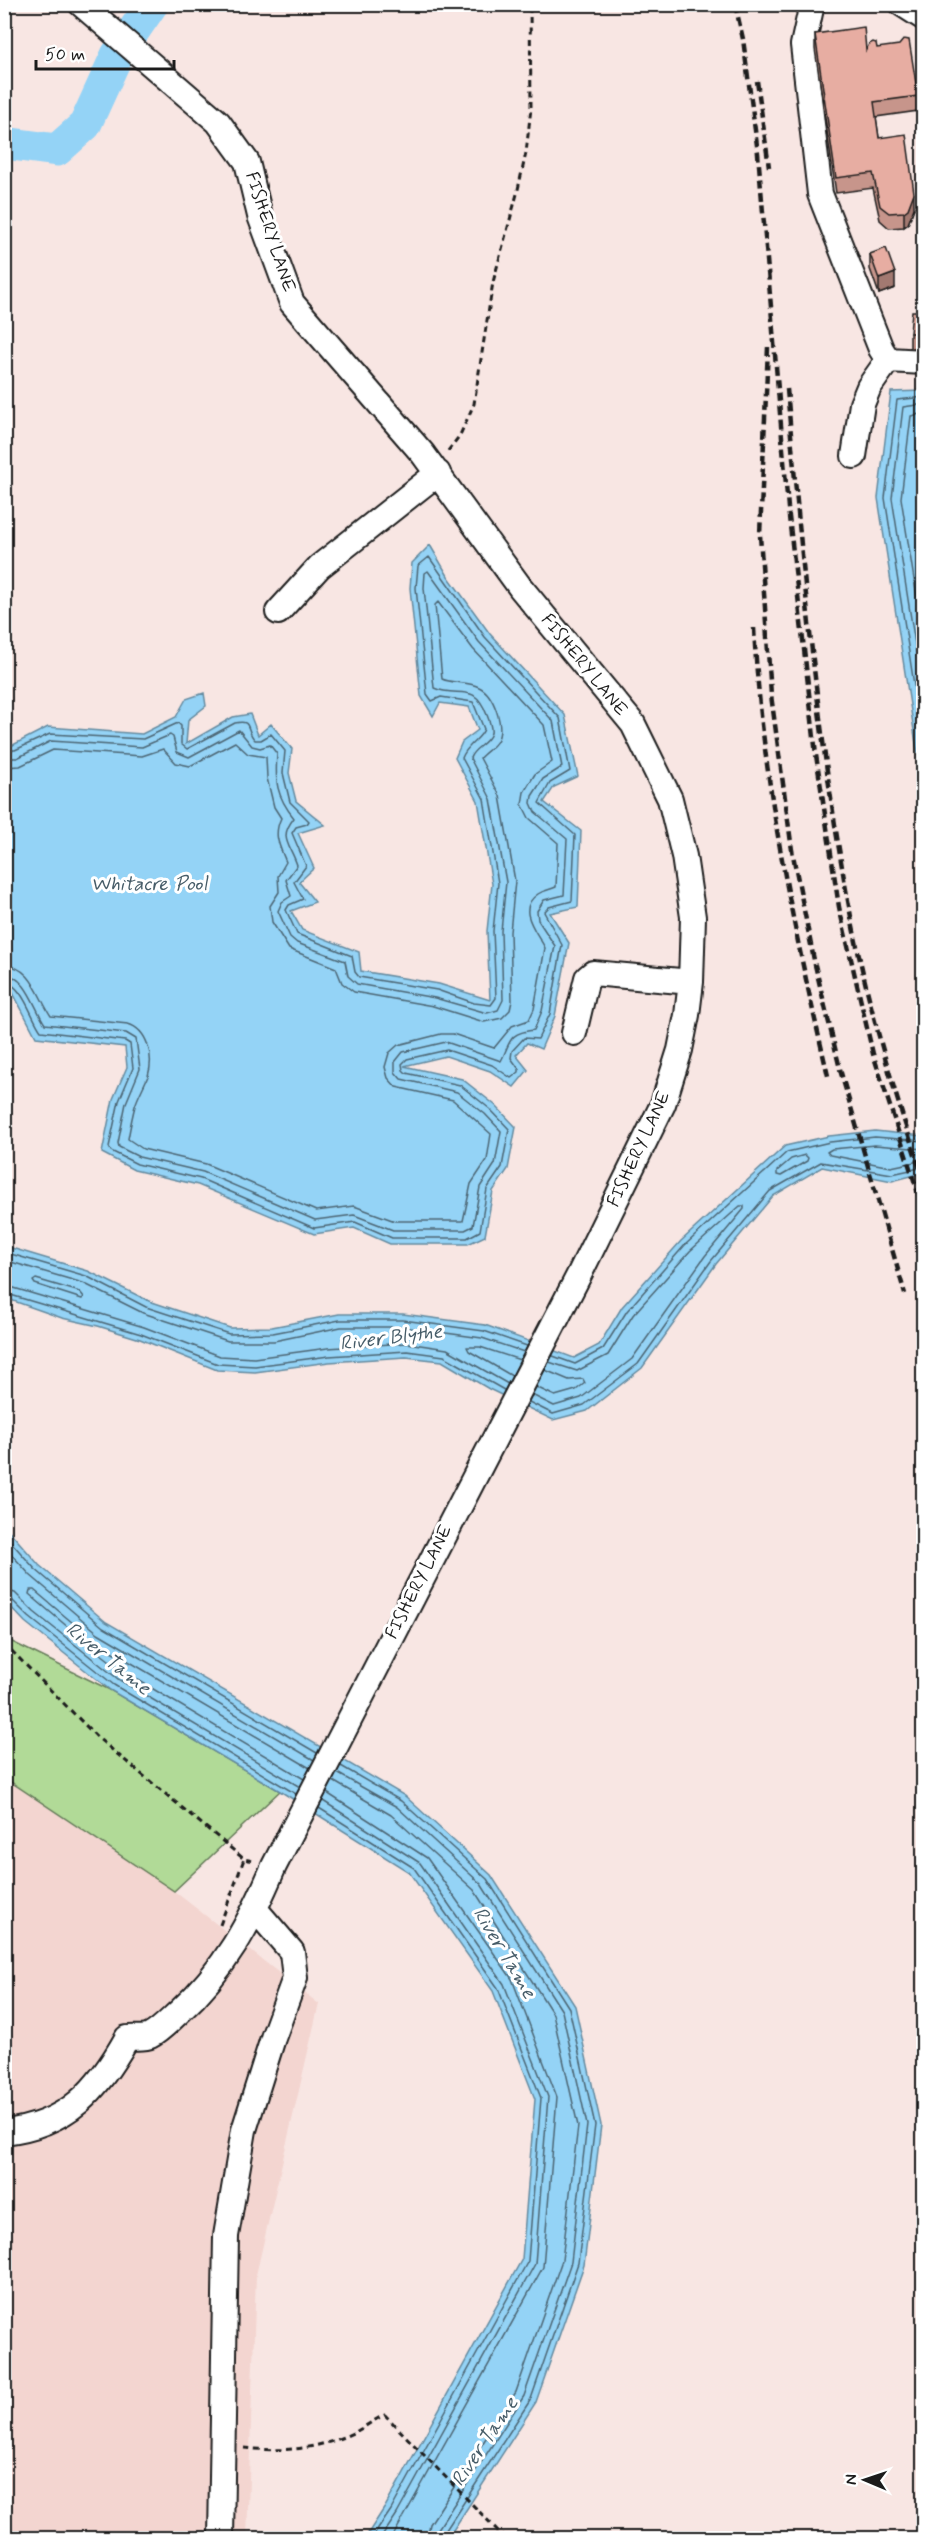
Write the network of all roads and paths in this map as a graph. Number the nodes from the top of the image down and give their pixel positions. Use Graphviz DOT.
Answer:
graph roads {
  1 [pos="81,4"];
  2 [pos="530,4"];
  3 [pos="812,4"];
  4 [pos="902,4"];
  5 [pos="924,18"];
  6 [pos="888,360"];
  7 [pos="924,362"];
  8 [pos="854,456"];
  9 [pos="438,473"];
  10 [pos="278,612"];
  11 [pos="691,982"];
  12 [pos="574,1033"];
  13 [pos="4,1643"];
  14 [pos="244,1859"];
  15 [pos="255,1909"];
  16 [pos="4,2132"];
  17 [pos="221,2446"];
  18 [pos="504,2537"];
  19 [pos="221,2538"];
  1 -- 9 [label="lane, FISHERY LANE"];
  2 -- 9 [label="path"];
  3 -- 6 [label="lane"];
  4 -- 5 [label="lane"];
  6 -- 7 [label="lane"];
  6 -- 8 [label="lane"];
  9 -- 10 [label="lane"];
  9 -- 11 [label="lane, FISHERY LANE"];
  11 -- 12 [label="lane"];
  11 -- 15 [label="lane, FISHERY LANE"];
  13 -- 14 [label="path"];
  15 -- 16 [label="lane, FISHERY LANE"];
  15 -- 17 [label="lane"];
  17 -- 18 [label="path"];
  17 -- 19 [label="lane"];
}
